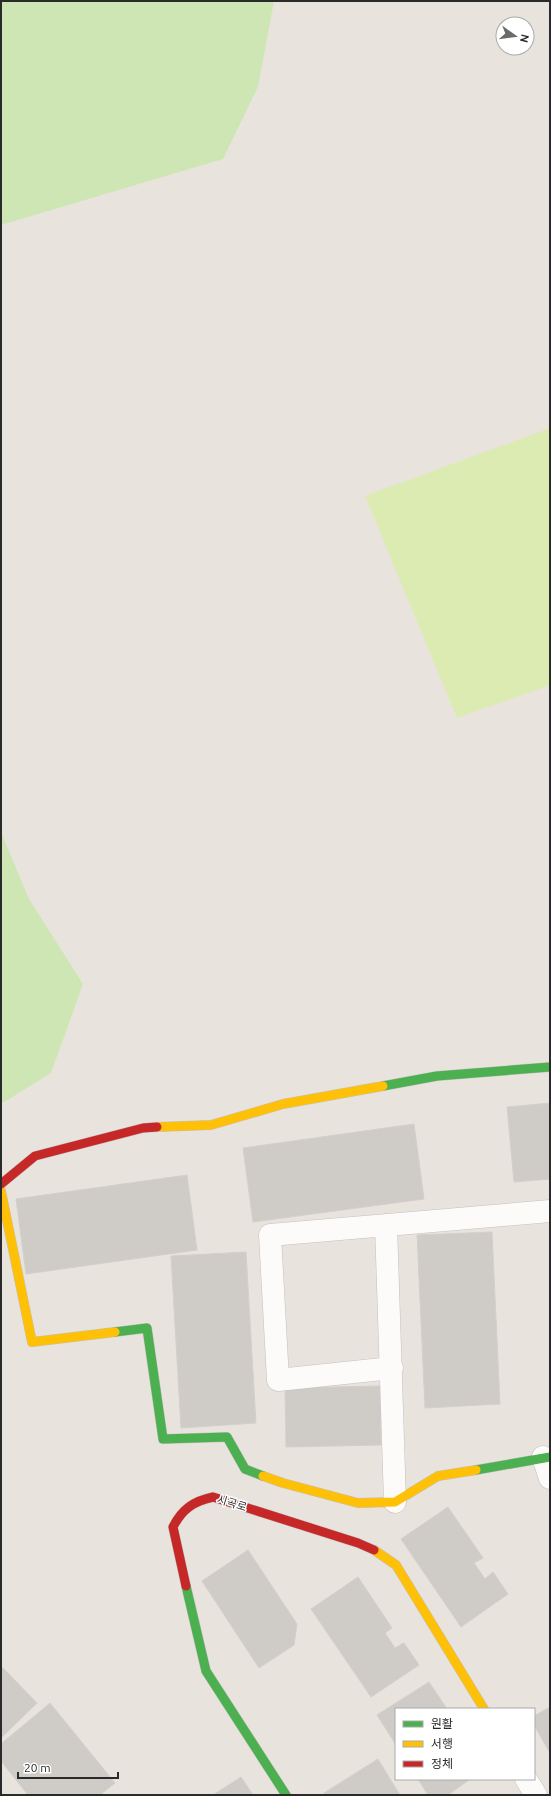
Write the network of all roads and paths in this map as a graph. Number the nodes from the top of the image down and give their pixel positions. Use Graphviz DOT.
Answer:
graph roads {
  1 [pos="550,1068"];
  2 [pos="1,1184"];
  3 [pos="1,1191"];
  4 [pos="550,1211"];
  5 [pos="386,1225"];
  6 [pos="392,1368"];
  7 [pos="547,1457"];
  8 [pos="550,1478"];
  9 [pos="395,1502"];
  10 [pos="483,1708"];
  11 [pos="527,1780"];
  12 [pos="286,1795"];
  13 [pos="536,1795"];
  1 -- 2 [label="street"];
  3 -- 9 [label="street"];
  4 -- 5 [label="street"];
  5 -- 6 [label="street"];
  5 -- 6 [label="street"];
  6 -- 9 [label="street"];
  7 -- 8 [label="street"];
  7 -- 9 [label="street"];
  10 -- 12 [label="street, 시곡로"];
  11 -- 13 [label="street"];
}
